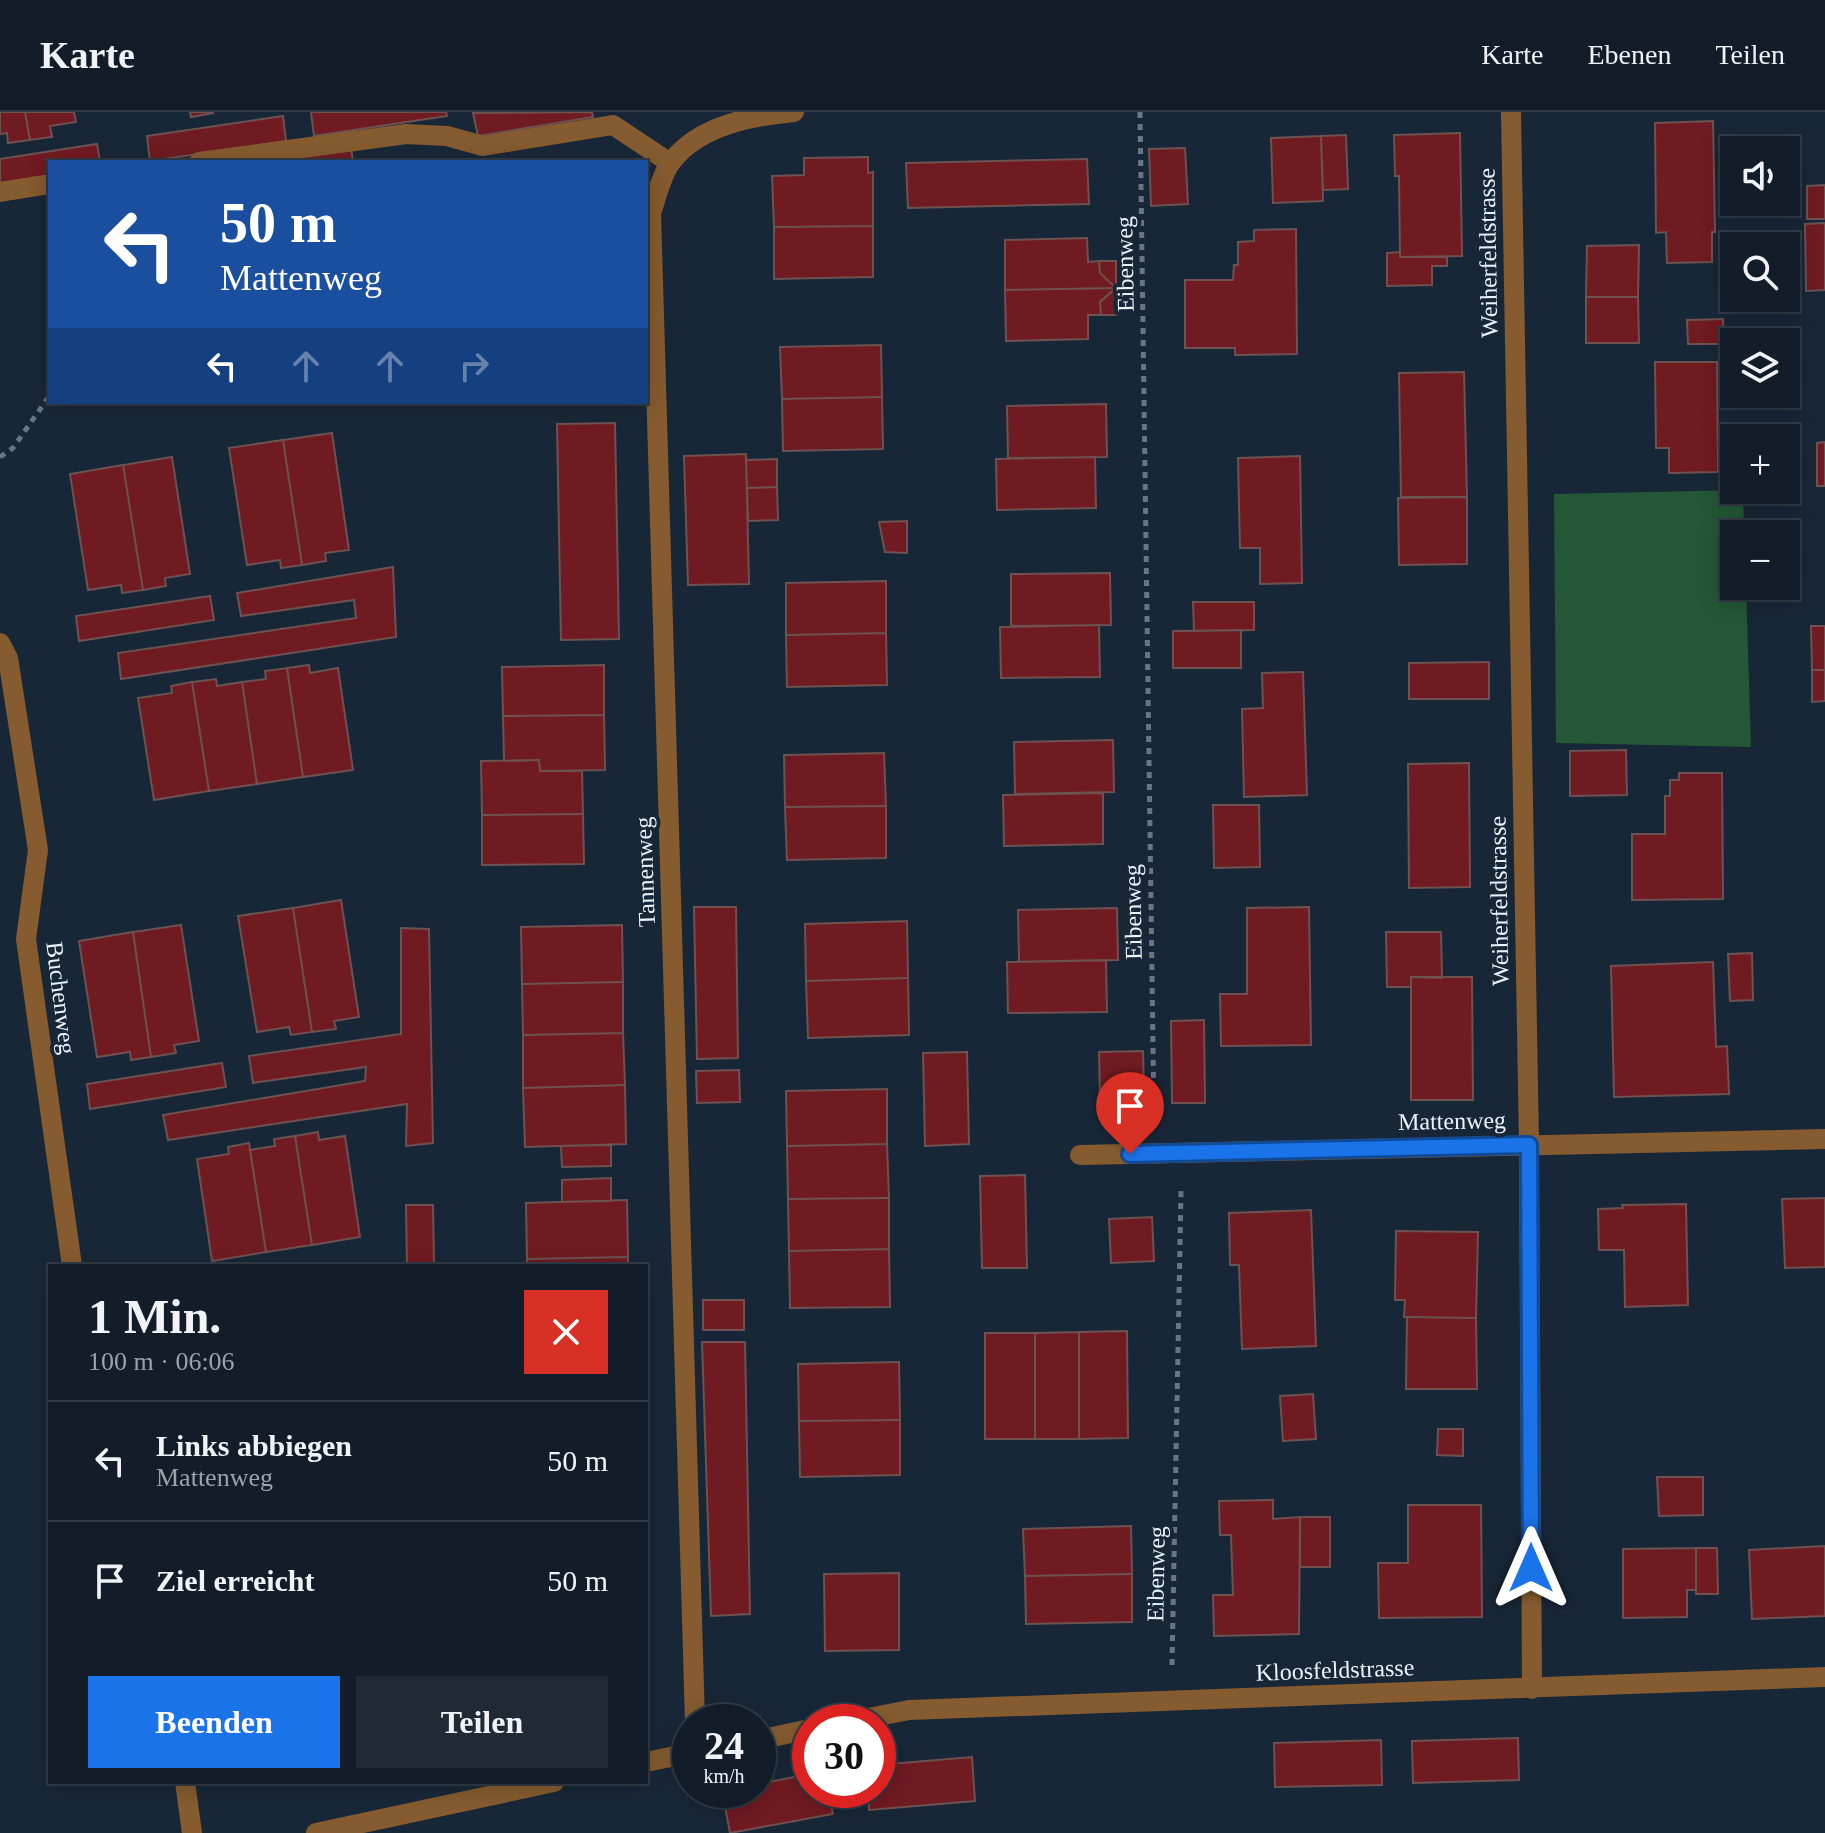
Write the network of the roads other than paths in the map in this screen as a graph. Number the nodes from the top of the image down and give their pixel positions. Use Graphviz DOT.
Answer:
graph roads {
  1 [pos="794,112"];
  2 [pos="1511,112"];
  3 [pos="214,160"];
  4 [pos="670,163"];
  5 [pos="48,184"];
  6 [pos="0,192"];
  7 [pos="0,643"];
  8 [pos="1825,1139"];
  9 [pos="1529,1145"];
  10 [pos="1080,1155"];
  11 [pos="72,1264"];
  12 [pos="1825,1677"];
  13 [pos="1532,1689"];
  14 [pos="694,1704"];
  15 [pos="896,1713"];
  16 [pos="672,1757"];
  17 [pos="648,1762"];
  18 [pos="185,1784"];
  19 [pos="545,1784"];
  20 [pos="192,1833"];
  21 [pos="316,1833"];
  1 -- 4 [label="street, Tannenweg"];
  2 -- 9 [label="street, Weiherfeldstrasse"];
  3 -- 4 [label="street"];
  4 -- 14 [label="street, Tannenweg"];
  5 -- 6 [label="street"];
  7 -- 11 [label="street, Buchenweg"];
  8 -- 9 [label="street, Mattenweg"];
  9 -- 10 [label="street, Mattenweg"];
  9 -- 13 [label="street, Weiherfeldstrasse"];
  12 -- 13 [label="street, Kloosfeldstrasse"];
  13 -- 15 [label="street, Kloosfeldstrasse"];
  16 -- 17 [label="street"];
  18 -- 20 [label="street"];
  19 -- 21 [label="street"];
}
